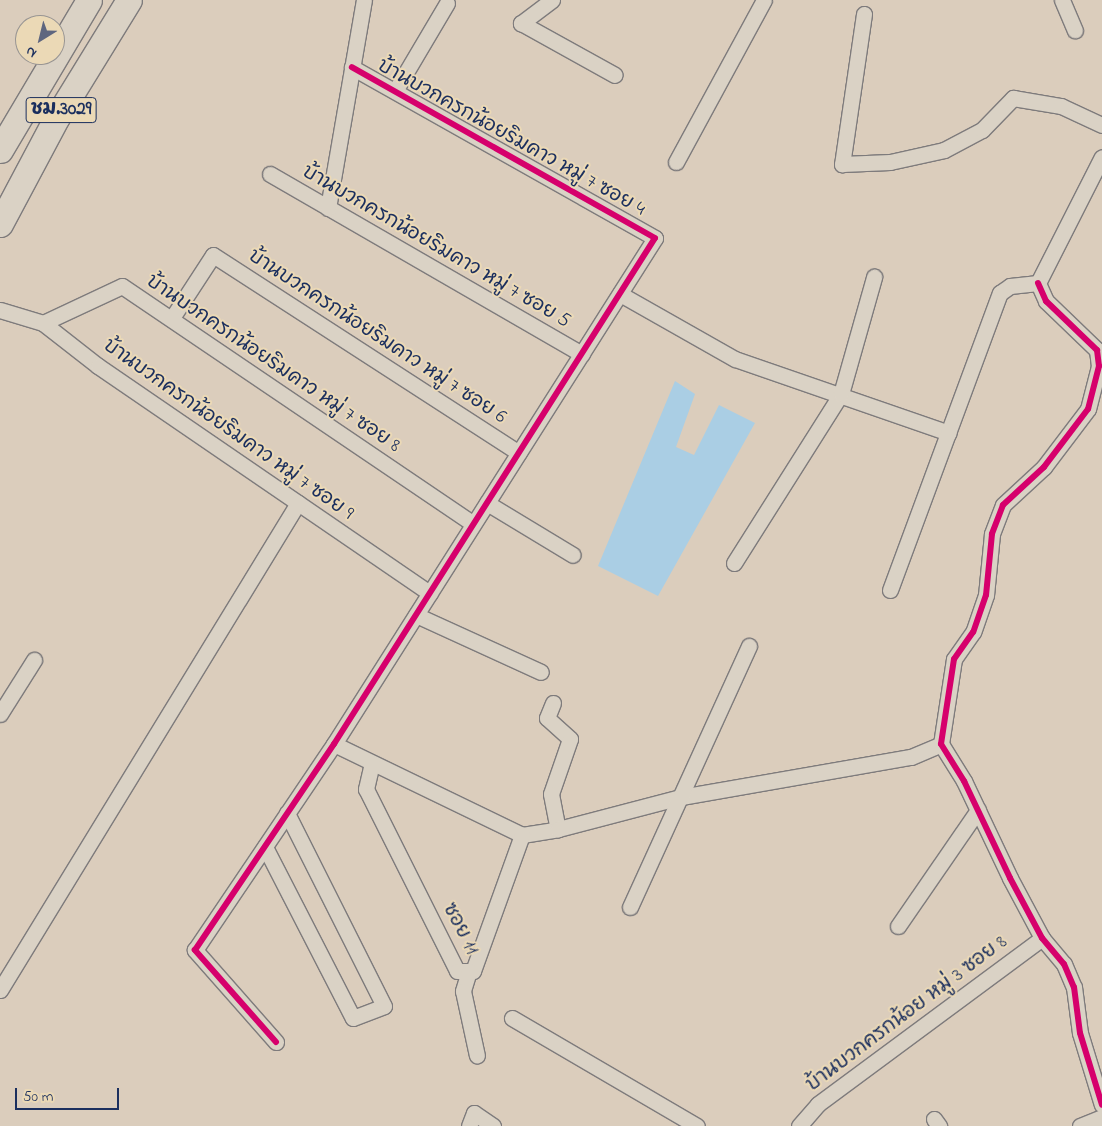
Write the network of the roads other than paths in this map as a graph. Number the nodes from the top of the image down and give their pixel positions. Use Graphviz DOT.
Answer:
graph roads {
  1 [pos="89,0"];
  2 [pos="129,0"];
  3 [pos="364,0"];
  4 [pos="552,0"];
  5 [pos="764,0"];
  6 [pos="1062,0"];
  7 [pos="447,2"];
  8 [pos="864,14"];
  9 [pos="1075,30"];
  10 [pos="352,67"];
  11 [pos="615,75"];
  12 [pos="394,91"];
  13 [pos="1102,125"];
  14 [pos="0,150"];
  15 [pos="1102,157"];
  16 [pos="676,162"];
  17 [pos="270,174"];
  18 [pos="328,208"];
  19 [pos="0,224"];
  20 [pos="874,277"];
  21 [pos="1038,283"];
  22 [pos="620,294"];
  23 [pos="0,310"];
  24 [pos="172,318"];
  25 [pos="43,323"];
  26 [pos="582,354"];
  27 [pos="841,394"];
  28 [pos="949,433"];
  29 [pos="519,453"];
  30 [pos="298,503"];
  31 [pos="487,504"];
  32 [pos="473,524"];
  33 [pos="573,555"];
  34 [pos="734,563"];
  35 [pos="890,590"];
  36 [pos="430,593"];
  37 [pos="416,615"];
  38 [pos="748,646"];
  39 [pos="34,660"];
  40 [pos="541,672"];
  41 [pos="553,703"];
  42 [pos="0,714"];
  43 [pos="334,744"];
  44 [pos="941,744"];
  45 [pos="372,763"];
  46 [pos="681,797"];
  47 [pos="978,810"];
  48 [pos="287,814"];
  49 [pos="558,829"];
  50 [pos="522,835"];
  51 [pos="265,847"];
  52 [pos="630,907"];
  53 [pos="898,926"];
  54 [pos="1042,938"];
  55 [pos="469,971"];
  56 [pos="0,990"];
  57 [pos="512,1018"];
  58 [pos="276,1042"];
  59 [pos="477,1056"];
  60 [pos="1102,1105"];
  61 [pos="1102,1117"];
  62 [pos="472,1119"];
  63 [pos="493,1126"];
  64 [pos="697,1126"];
  65 [pos="799,1126"];
  66 [pos="1080,1126"];
  1 -- 14 [label="main road, ชม.3029"];
  2 -- 19 [label="main road, ชม.3029"];
  3 -- 10 [label="street"];
  4 -- 11 [label="street"];
  5 -- 16 [label="street"];
  6 -- 9 [label="street"];
  7 -- 12 [label="street"];
  8 -- 13 [label="street"];
  10 -- 12 [label="street, บ้านบวกครกน้อยริมคาว หมู่ 7 ซอย 4"];
  10 -- 18 [label="street"];
  12 -- 22 [label="street, บ้านบวกครกน้อยริมคาว หมู่ 7 ซอย 4"];
  15 -- 21 [label="street"];
  17 -- 18 [label="street, บ้านบวกครกน้อยริมคาว หมู่ 7 ซอย 5"];
  18 -- 26 [label="street, บ้านบวกครกน้อยริมคาว หมู่ 7 ซอย 5"];
  20 -- 27 [label="street"];
  21 -- 28 [label="street"];
  21 -- 44 [label="street"];
  22 -- 26 [label="street"];
  22 -- 27 [label="street"];
  23 -- 25 [label="street, บ้านบวกครกน้อยริมคาว หมู่ 7 ซอย 9"];
  24 -- 25 [label="street, บ้านบวกครกน้อยริมคาว หมู่ 7 ซอย 8"];
  24 -- 29 [label="street, บ้านบวกครกน้อยริมคาว หมู่ 7 ซอย 6"];
  24 -- 32 [label="street, บ้านบวกครกน้อยริมคาว หมู่ 7 ซอย 8"];
  25 -- 30 [label="street, บ้านบวกครกน้อยริมคาว หมู่ 7 ซอย 9"];
  26 -- 29 [label="street"];
  27 -- 28 [label="street"];
  27 -- 34 [label="street"];
  28 -- 35 [label="street"];
  29 -- 31 [label="street"];
  30 -- 36 [label="street, บ้านบวกครกน้อยริมคาว หมู่ 7 ซอย 9"];
  30 -- 56 [label="street"];
  31 -- 32 [label="street"];
  31 -- 33 [label="street"];
  32 -- 36 [label="street"];
  36 -- 37 [label="street"];
  37 -- 40 [label="street"];
  37 -- 43 [label="street"];
  38 -- 46 [label="street"];
  39 -- 42 [label="street"];
  41 -- 49 [label="street"];
  43 -- 45 [label="street"];
  43 -- 48 [label="street"];
  44 -- 46 [label="street"];
  44 -- 47 [label="street"];
  45 -- 50 [label="street"];
  45 -- 55 [label="street, ซอย 11"];
  46 -- 49 [label="street"];
  46 -- 52 [label="street"];
  47 -- 53 [label="street"];
  47 -- 54 [label="street"];
  48 -- 51 [label="street"];
  48 -- 51 [label="street"];
  49 -- 50 [label="street"];
  50 -- 55 [label="street, ซอย 11"];
  51 -- 58 [label="street"];
  54 -- 60 [label="street"];
  54 -- 65 [label="street, บ้านบวกครกน้อย หมู่ 3 ซอย 8"];
  55 -- 59 [label="street"];
  57 -- 64 [label="street"];
  61 -- 66 [label="street"];
  62 -- 63 [label="street"];
}
